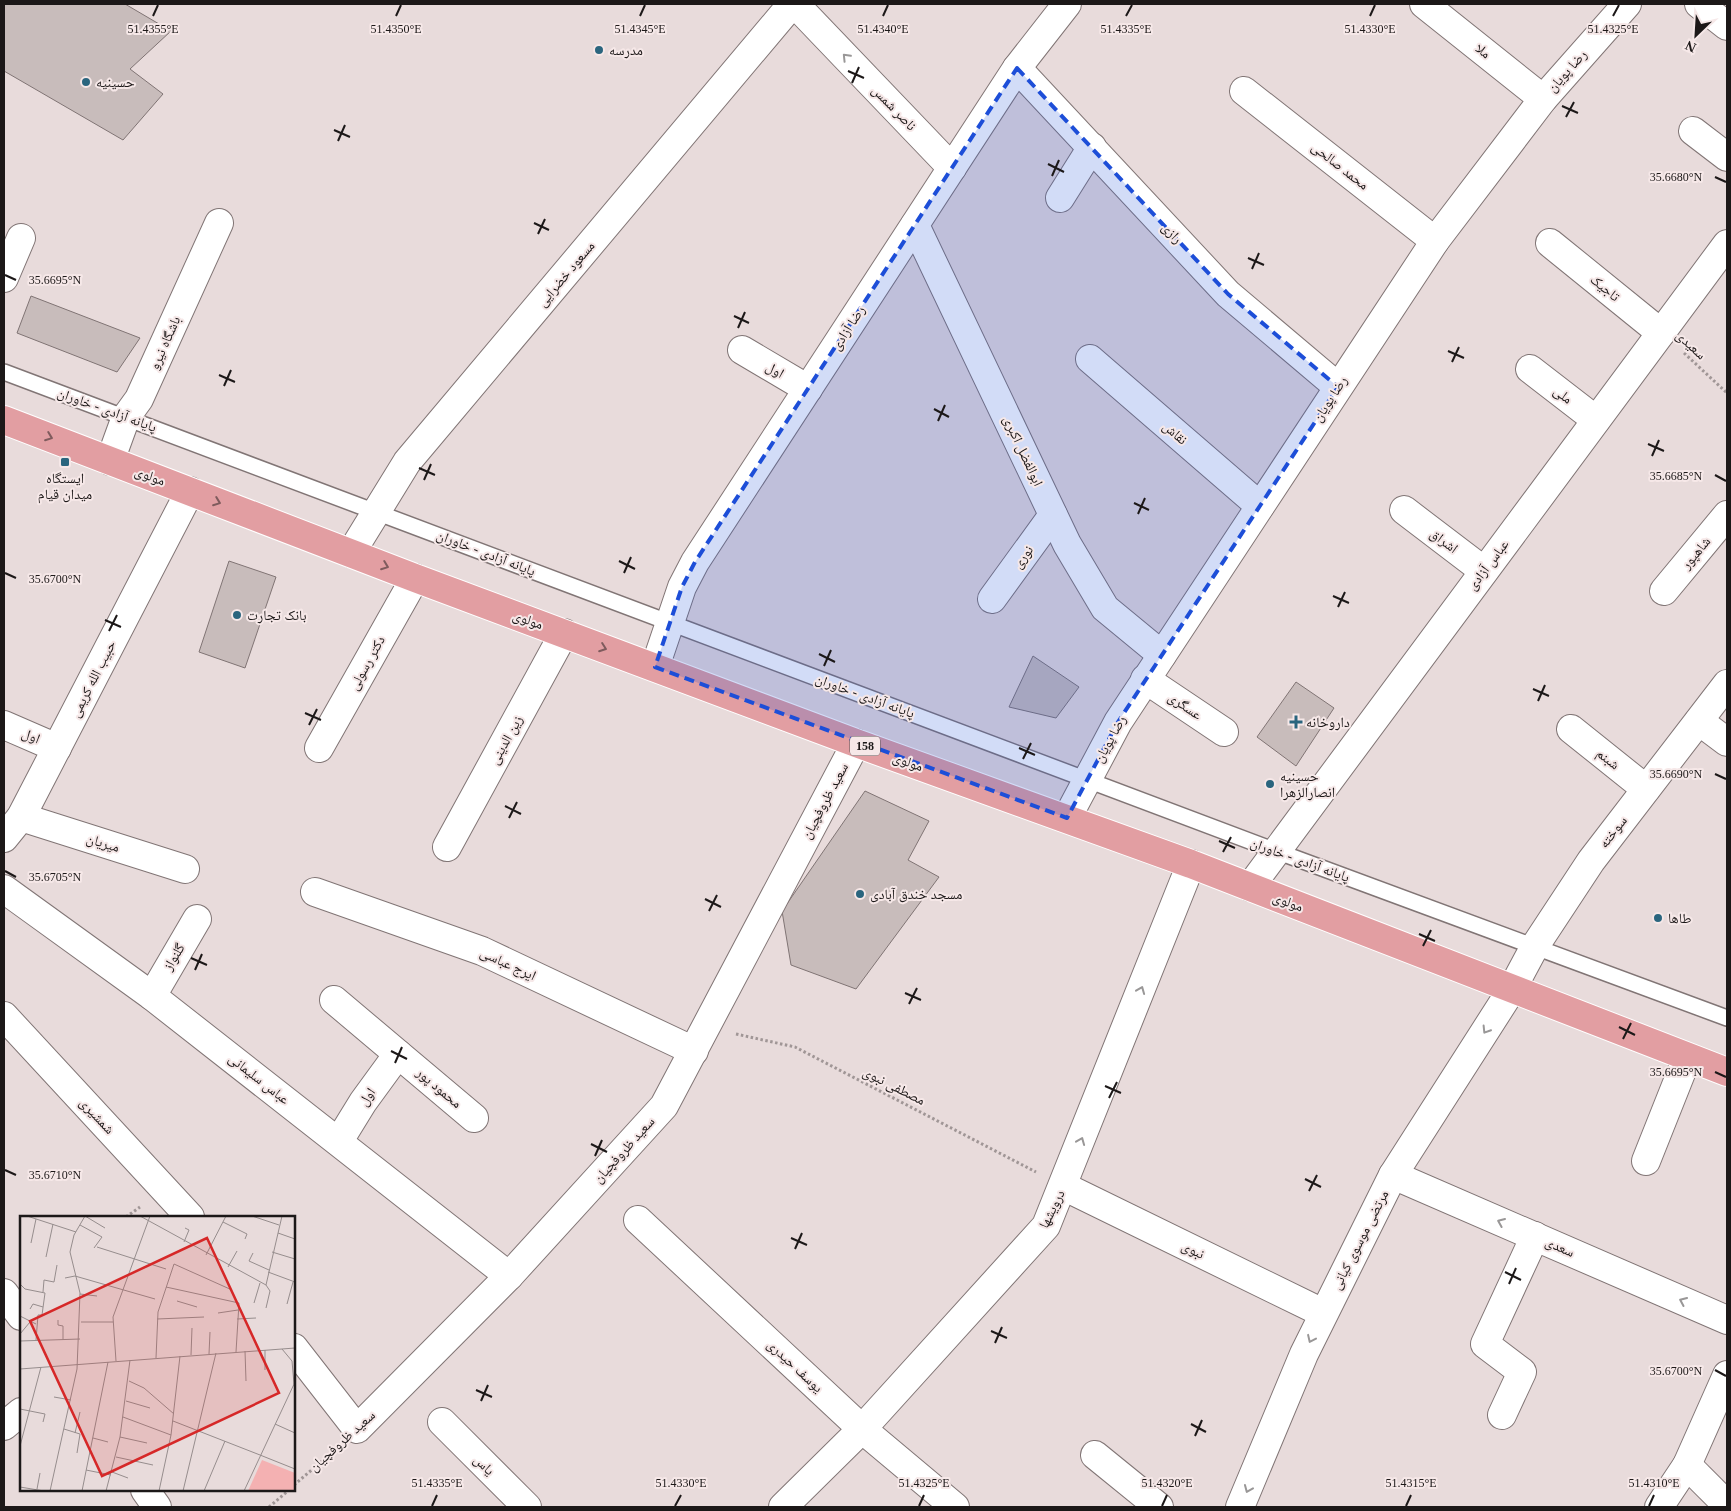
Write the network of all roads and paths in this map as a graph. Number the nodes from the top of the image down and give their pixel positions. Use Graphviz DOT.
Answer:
graph roads {
  1 [pos="794,4"];
  2 [pos="1067,4"];
  3 [pos="1424,4"];
  4 [pos="1627,4"];
  5 [pos="1699,4"];
  6 [pos="1727,26"];
  7 [pos="1017,68"];
  8 [pos="1244,91"];
  9 [pos="1543,99"];
  10 [pos="1693,131"];
  11 [pos="1092,146"];
  12 [pos="1727,157"];
  13 [pos="952,168"];
  14 [pos="1060,198"];
  15 [pos="219,223"];
  16 [pos="915,225"];
  17 [pos="21,238"];
  18 [pos="1435,240"];
  19 [pos="1550,243"];
  20 [pos="1727,244"];
  21 [pos="4,278"];
  22 [pos="1661,333"];
  23 [pos="742,350"];
  24 [pos="1090,359"];
  25 [pos="1530,369"];
  26 [pos="4,372"];
  27 [pos="1338,387"];
  28 [pos="808,389"];
  29 [pos="1727,393"];
  30 [pos="126,417"];
  31 [pos="4,420"];
  32 [pos="1596,420"];
  33 [pos="110,461"];
  34 [pos="190,491"];
  35 [pos="1260,506"];
  36 [pos="1404,510"];
  37 [pos="376,512"];
  38 [pos="1053,515"];
  39 [pos="1727,515"];
  40 [pos="351,553"];
  41 [pos="1484,571"];
  42 [pos="415,578"];
  43 [pos="1664,591"];
  44 [pos="992,599"];
  45 [pos="670,623"];
  46 [pos="564,633"];
  47 [pos="1162,655"];
  48 [pos="655,667"];
  49 [pos="1145,679"];
  50 [pos="1727,684"];
  51 [pos="1699,721"];
  52 [pos="4,725"];
  53 [pos="1571,729"];
  54 [pos="1224,732"];
  55 [pos="1727,742"];
  56 [pos="856,743"];
  57 [pos="58,748"];
  58 [pos="319,748"];
  59 [pos="1088,779"];
  60 [pos="1646,789"];
  61 [pos="21,817"];
  62 [pos="1068,818"];
  63 [pos="4,838"];
  64 [pos="447,847"];
  65 [pos="1276,851"];
  66 [pos="1191,864"];
  67 [pos="185,869"];
  68 [pos="1250,887"];
  69 [pos="4,889"];
  70 [pos="315,892"];
  71 [pos="197,919"];
  72 [pos="1535,946"];
  73 [pos="1512,989"];
  74 [pos="152,996"];
  75 [pos="334,1000"];
  76 [pos="4,1016"];
  77 [pos="1727,1018"];
  78 [pos="700,1039"];
  79 [pos="398,1054"];
  80 [pos="1687,1058"];
  81 [pos="1727,1072"];
  82 [pos="474,1118"];
  83 [pos="340,1141"];
  84 [pos="1646,1161"];
  85 [pos="1393,1175"];
  86 [pos="1063,1186"];
  87 [pos="189,1216"];
  88 [pos="638,1220"];
  89 [pos="1535,1236"];
  90 [pos="509,1276"];
  91 [pos="4,1293"];
  92 [pos="1323,1314"];
  93 [pos="20,1315"];
  94 [pos="1727,1320"];
  95 [pos="295,1349"];
  96 [pos="1727,1376"];
  97 [pos="20,1413"];
  98 [pos="1502,1415"];
  99 [pos="442,1422"];
  100 [pos="4,1426"];
  101 [pos="862,1429"];
  102 [pos="358,1430"];
  103 [pos="1095,1455"];
  104 [pos="1687,1465"];
  105 [pos="295,1484"];
  106 [pos="146,1491"];
  107 [pos="288,1491"];
  108 [pos="1727,1504"];
  109 [pos="157,1507"];
  110 [pos="269,1507"];
  111 [pos="527,1507"];
  112 [pos="783,1507"];
  113 [pos="955,1507"];
  114 [pos="1159,1507"];
  115 [pos="1240,1507"];
  116 [pos="1659,1507"];
  13 -- 1 [label="street, ناصر شمس, one-way"];
  1 -- 37 [label="street, مسعود خضرایی"];
  2 -- 7 [label="street, رضا آزادی"];
  3 -- 9 [label="street, ملا"];
  4 -- 9 [label="street, رضا پویان"];
  5 -- 6 [label="street"];
  7 -- 11 [label="street, رازی"];
  7 -- 13 [label="street, رضا آزادی"];
  8 -- 18 [label="street, محمد صالحی"];
  9 -- 18 [label="street, رضا پویان"];
  10 -- 12 [label="street"];
  11 -- 14 [label="street"];
  11 -- 27 [label="street, رازی"];
  13 -- 16 [label="street, رضا آزادی"];
  15 -- 30 [label="street, باشگاه نیرو"];
  16 -- 28 [label="street, رضا آزادی"];
  16 -- 38 [label="street, ابوالفضل اکبری"];
  17 -- 21 [label="street"];
  18 -- 27 [label="street, رضا پویان"];
  19 -- 22 [label="street, تاجیک"];
  20 -- 22 [label="street, عباس آزادی"];
  22 -- 29 [label="path, سعیدی"];
  22 -- 32 [label="street, عباس آزادی"];
  23 -- 28 [label="street, اول"];
  24 -- 35 [label="street, نقاش"];
  25 -- 32 [label="street, ملی"];
  26 -- 30 [label="lane, پایانه آزادی - خاوران"];
  27 -- 35 [label="street, رضا پویان"];
  28 -- 45 [label="street, رضا آزادی"];
  30 -- 33 [label="street, باشگاه نیرو"];
  30 -- 37 [label="lane, پایانه آزادی - خاوران"];
  31 -- 33 [label="main road, مولوی / 158, one-way"];
  32 -- 41 [label="street, عباس آزادی"];
  33 -- 34 [label="main road, مولوی / 158"];
  34 -- 40 [label="main road, مولوی / 158, one-way"];
  34 -- 57 [label="street, حبیب الله کریمی"];
  35 -- 47 [label="street, رضا پویان"];
  36 -- 41 [label="street, اشراق"];
  37 -- 40 [label="street, مسعود خضرایی"];
  37 -- 45 [label="lane, پایانه آزادی - خاوران"];
  38 -- 44 [label="street, نوری"];
  38 -- 47 [label="street, ابوالفضل اکبری"];
  39 -- 43 [label="street, شاهپور"];
  40 -- 42 [label="main road, مولوی / 158, one-way"];
  41 -- 65 [label="street, عباس آزادی"];
  42 -- 46 [label="main road, مولوی / 158"];
  42 -- 58 [label="street, دکتر رسولی"];
  45 -- 48 [label="street, رضا آزادی"];
  45 -- 59 [label="lane, پایانه آزادی - خاوران"];
  46 -- 48 [label="main road, مولوی / 158, one-way"];
  46 -- 64 [label="street, زین الدینی"];
  47 -- 49 [label="street, رضا پویان"];
  48 -- 56 [label="main road, مولوی / 158"];
  49 -- 54 [label="street, عسگری"];
  49 -- 59 [label="street, رضا پویان"];
  50 -- 51 [label="street, سوخته"];
  51 -- 55 [label="street"];
  51 -- 60 [label="street, سوخته"];
  52 -- 57 [label="street, اول"];
  53 -- 60 [label="street, شبنم"];
  56 -- 62 [label="main road, مولوی / 158"];
  56 -- 78 [label="street, سعید ظروفچیان"];
  57 -- 61 [label="street, حبیب الله کریمی"];
  59 -- 62 [label="street, رضا پویان"];
  59 -- 65 [label="lane, پایانه آزادی - خاوران"];
  60 -- 72 [label="street, سوخته"];
  61 -- 63 [label="street, حبیب الله کریمی"];
  61 -- 67 [label="street, میریان"];
  62 -- 66 [label="main road, مولوی / 158"];
  65 -- 68 [label="street, عباس آزادی"];
  65 -- 72 [label="lane, پایانه آزادی - خاوران"];
  66 -- 68 [label="main road, مولوی / 158"];
  86 -- 66 [label="street, درویشها, one-way"];
  68 -- 73 [label="main road, مولوی / 158"];
  69 -- 74 [label="street, عباس سلیمانی"];
  70 -- 78 [label="street, ایرج عباسی"];
  71 -- 74 [label="street, گلنواز"];
  72 -- 73 [label="street, سوخته"];
  72 -- 77 [label="lane, پایانه آزادی - خاوران"];
  73 -- 80 [label="main road, مولوی / 158"];
  73 -- 85 [label="street, مرتضی موسوی کیانی, one-way"];
  74 -- 83 [label="street, عباس سلیمانی"];
  75 -- 79 [label="street, محمود پور"];
  76 -- 87 [label="street, شمشیری"];
  78 -- 86 [label="path, مصطفی نبوی"];
  78 -- 90 [label="street, سعید ظروفچیان"];
  79 -- 82 [label="street, محمود پور"];
  79 -- 83 [label="street, اول"];
  80 -- 81 [label="main road, مولوی / 158"];
  80 -- 84 [label="street"];
  83 -- 90 [label="street, عباس سلیمانی"];
  89 -- 85 [label="street, سعدی, one-way"];
  85 -- 92 [label="street, مرتضی موسوی کیانی"];
  86 -- 92 [label="street, نبوی"];
  86 -- 101 [label="street, درویشها"];
  88 -- 101 [label="street, یوسف حیدری"];
  94 -- 89 [label="street, سعدی, one-way"];
  89 -- 98 [label="street"];
  90 -- 102 [label="street, سعید ظروفچیان"];
  91 -- 93 [label="street"];
  92 -- 115 [label="street, مرتضی موسوی کیانی, one-way"];
  95 -- 102 [label="street"];
  96 -- 104 [label="street"];
  97 -- 100 [label="street"];
  99 -- 111 [label="street, یاس"];
  101 -- 112 [label="street, درویشها"];
  101 -- 113 [label="street, یوسف حیدری"];
  102 -- 105 [label="path, سعید ظروفچیان"];
  103 -- 114 [label="street"];
  104 -- 108 [label="street"];
  104 -- 116 [label="street"];
  106 -- 109 [label="street"];
  107 -- 110 [label="path"];
}
